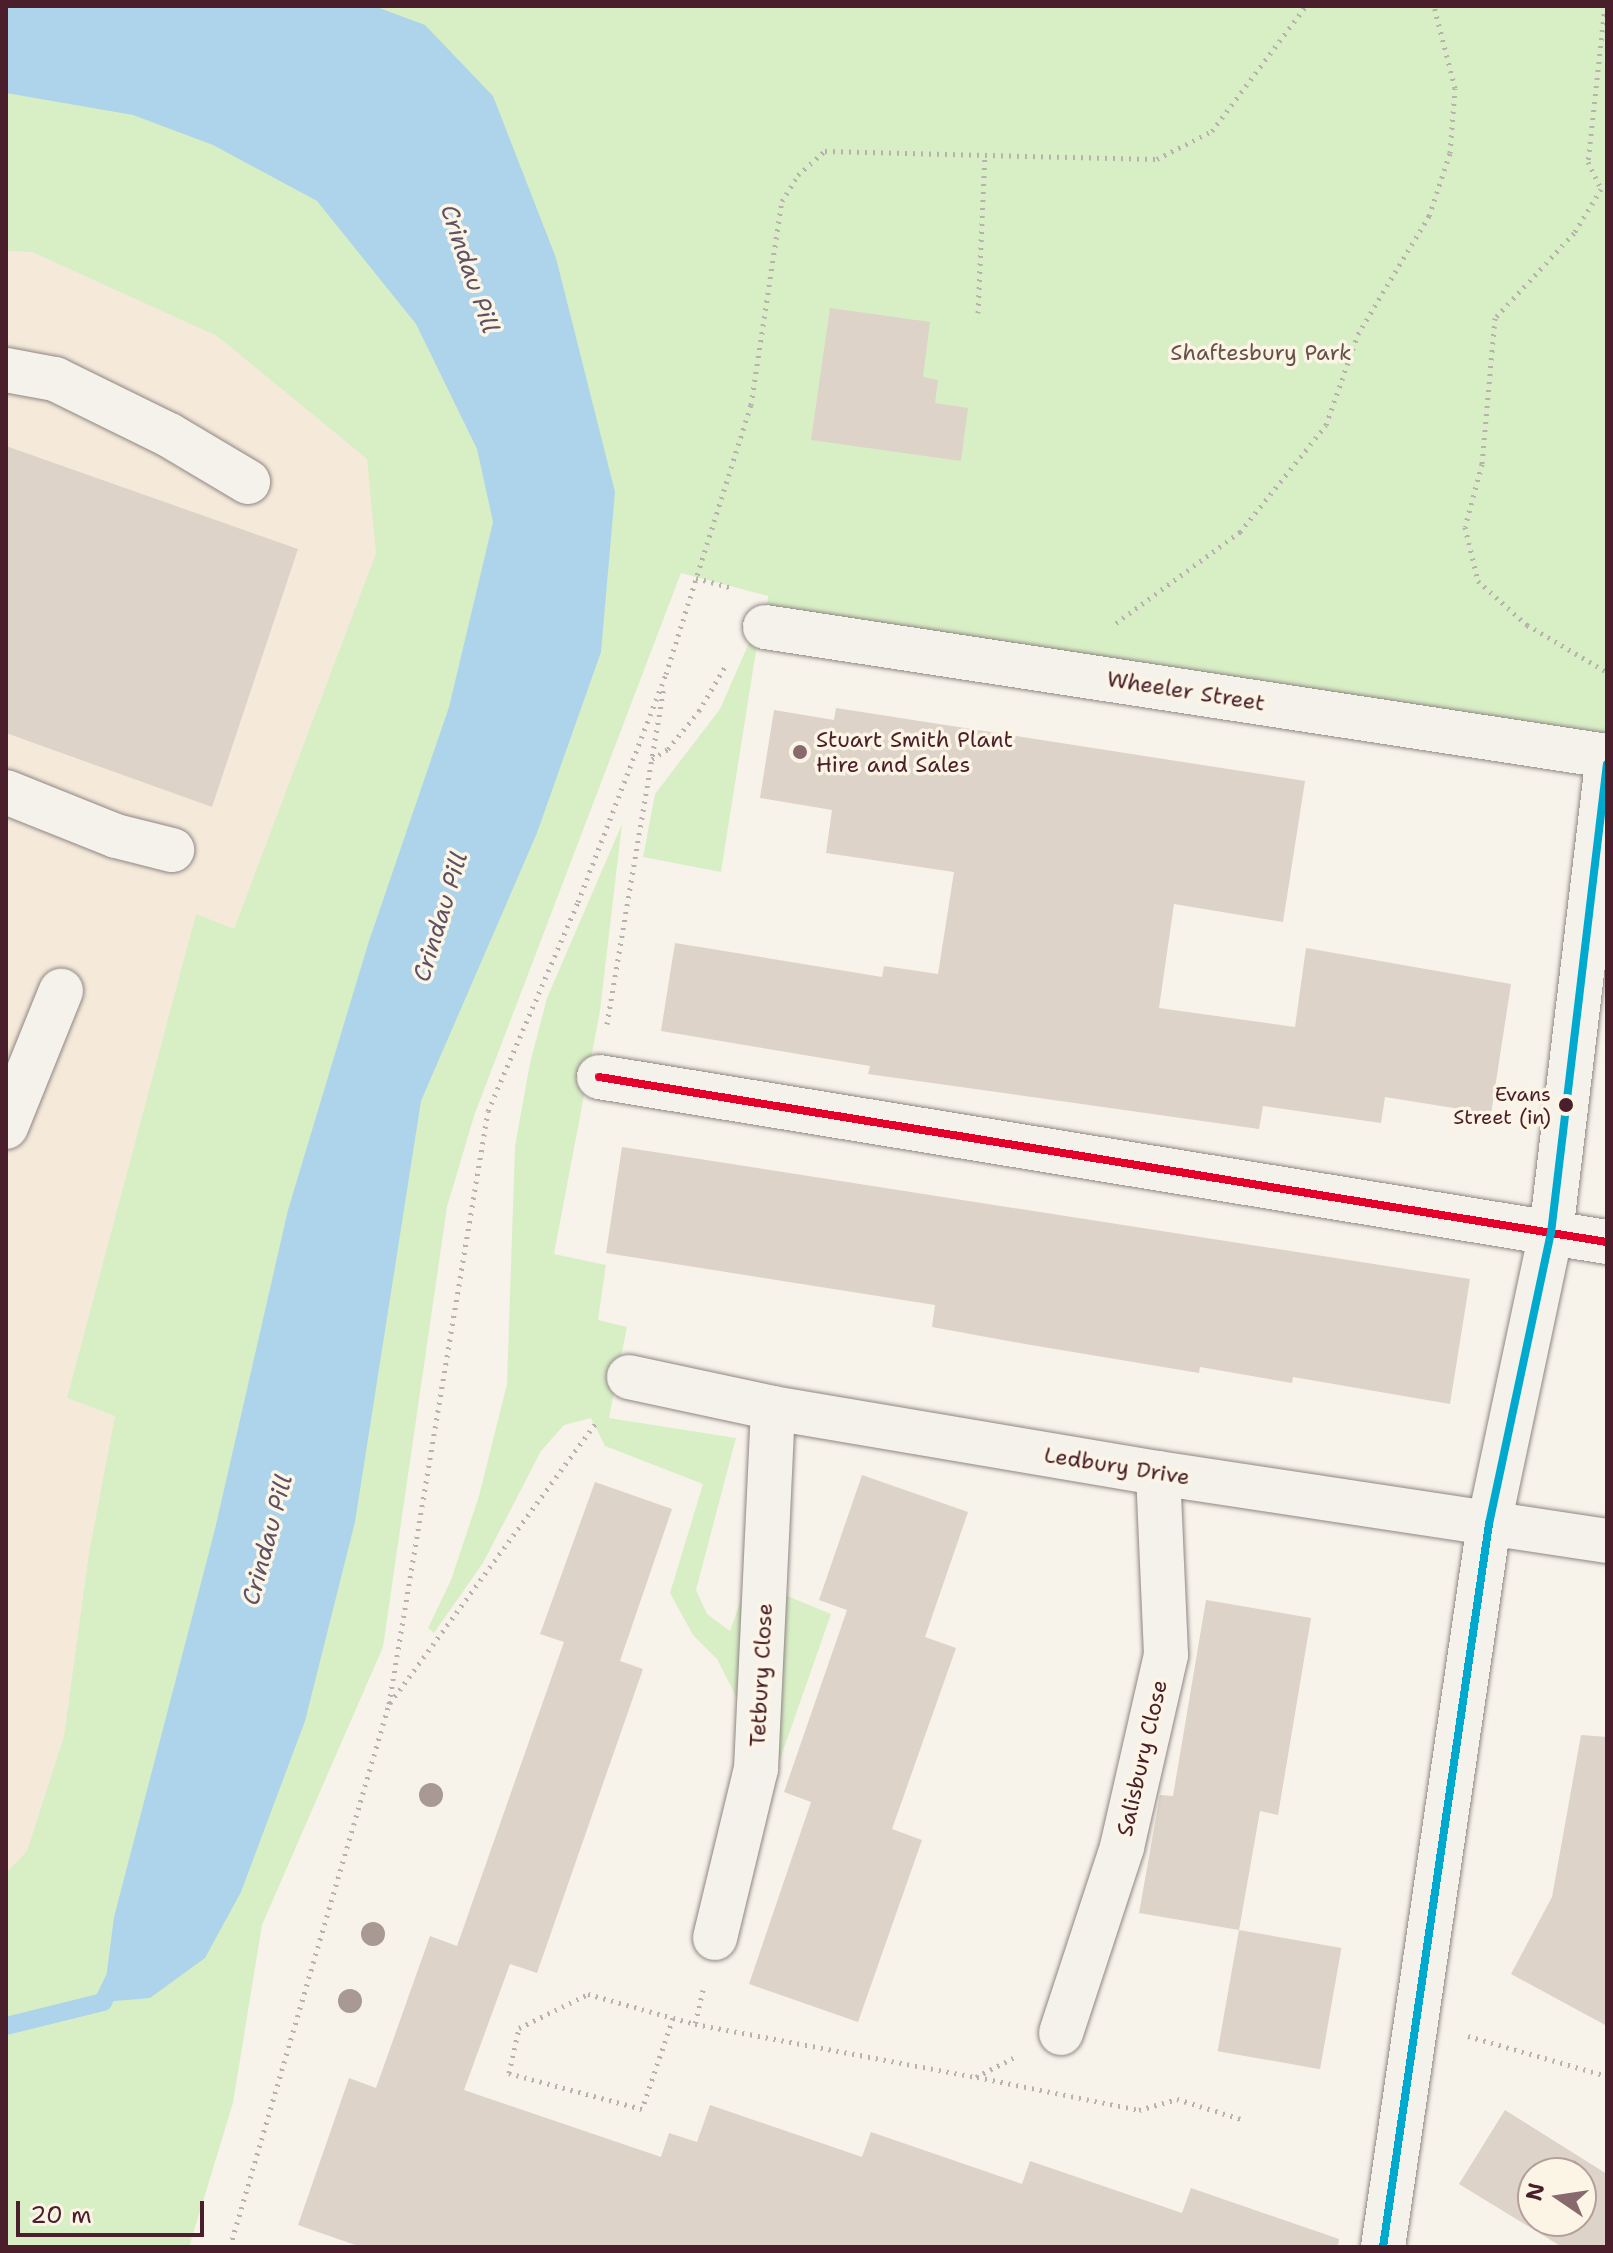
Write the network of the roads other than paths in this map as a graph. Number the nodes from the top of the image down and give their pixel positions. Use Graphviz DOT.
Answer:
graph roads {
  1 [pos="6,370"];
  2 [pos="248,482"];
  3 [pos="765,627"];
  4 [pos="1607,756"];
  5 [pos="1607,764"];
  6 [pos="6,792"];
  7 [pos="172,850"];
  8 [pos="61,991"];
  9 [pos="599,1077"];
  10 [pos="6,1127"];
  11 [pos="1551,1233"];
  12 [pos="1607,1242"];
  13 [pos="629,1377"];
  14 [pos="773,1408"];
  15 [pos="1158,1473"];
  16 [pos="1489,1524"];
  17 [pos="1607,1541"];
  18 [pos="715,1938"];
  19 [pos="1061,2033"];
  20 [pos="1383,2247"];
  1 -- 2 [label="street"];
  3 -- 4 [label="street, Wheeler Street"];
  5 -- 11 [label="street"];
  6 -- 7 [label="street"];
  8 -- 10 [label="street"];
  9 -- 11 [label="street"];
  11 -- 12 [label="street"];
  11 -- 16 [label="street"];
  13 -- 14 [label="street, Ledbury Drive"];
  14 -- 15 [label="street, Ledbury Drive"];
  14 -- 18 [label="street, Tetbury Close"];
  15 -- 16 [label="street, Ledbury Drive"];
  15 -- 19 [label="street, Salisbury Close"];
  16 -- 17 [label="street, Ledbury Drive"];
  16 -- 20 [label="street"];
}
